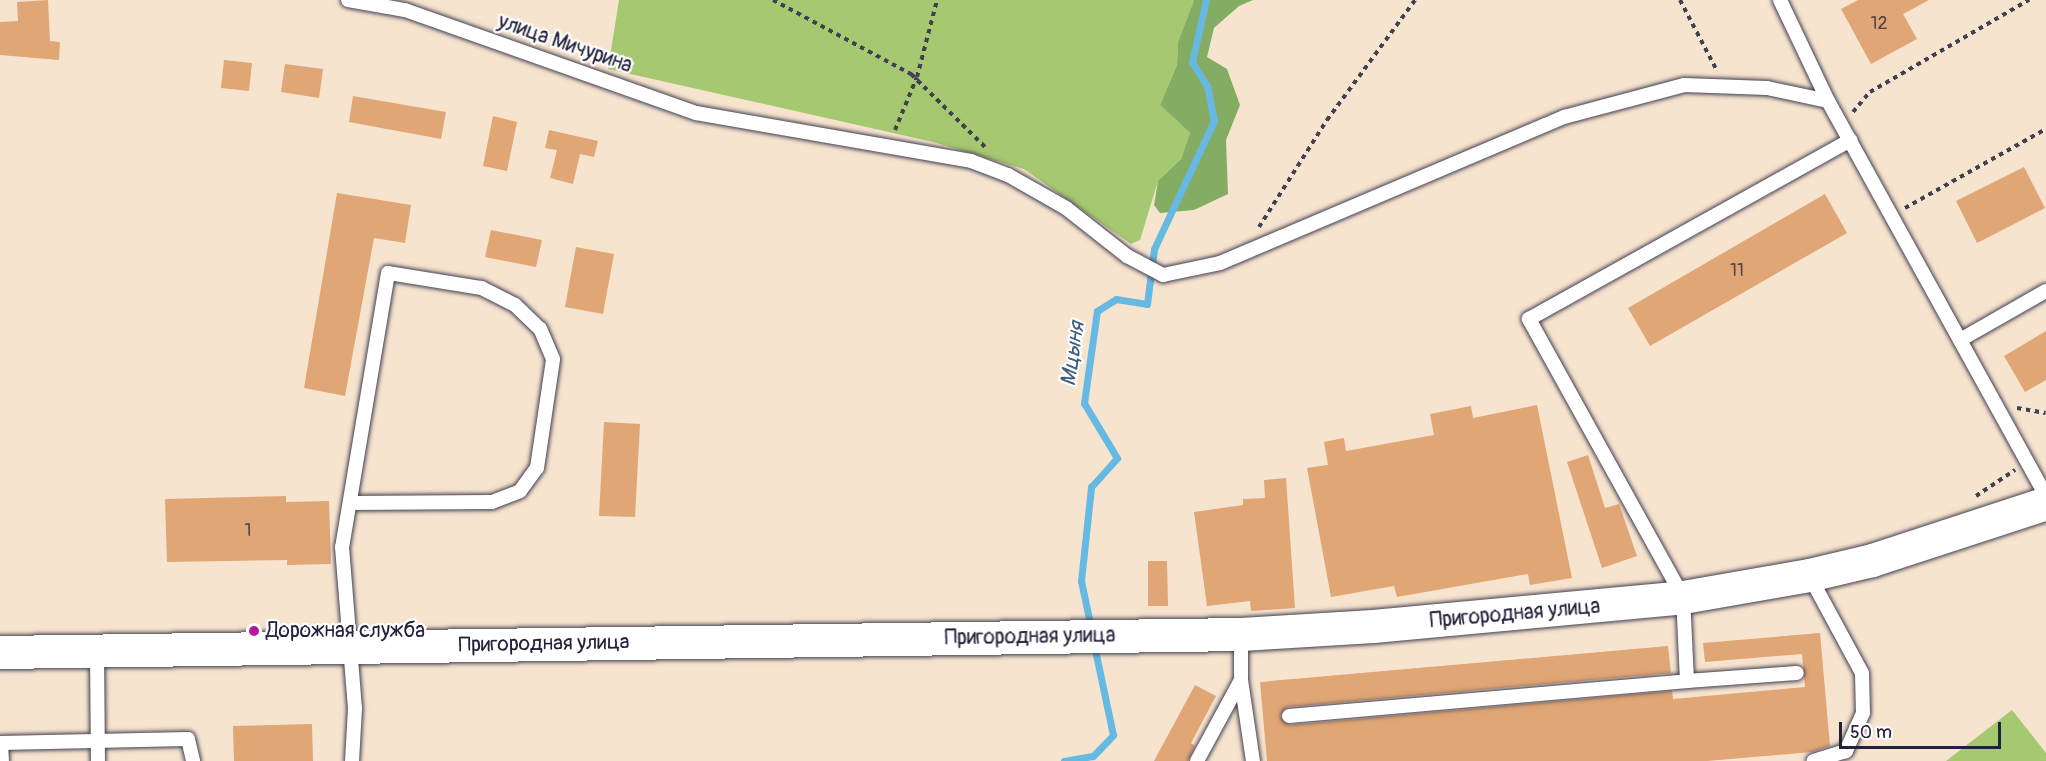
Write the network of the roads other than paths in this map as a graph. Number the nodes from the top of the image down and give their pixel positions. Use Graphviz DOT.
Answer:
graph roads {
  1 [pos="348,0"];
  2 [pos="1780,0"];
  3 [pos="1828,101"];
  4 [pos="1850,140"];
  5 [pos="2046,291"];
  6 [pos="1960,340"];
  7 [pos="2046,496"];
  8 [pos="350,503"];
  9 [pos="2046,503"];
  10 [pos="1809,575"];
  11 [pos="1683,597"];
  12 [pos="1241,634"];
  13 [pos="350,647"];
  14 [pos="97,651"];
  15 [pos="0,652"];
  16 [pos="1797,672"];
  17 [pos="1241,680"];
  18 [pos="1687,681"];
  19 [pos="1289,716"];
  20 [pos="98,741"];
  21 [pos="1,743"];
  22 [pos="2,761"];
  23 [pos="99,761"];
  24 [pos="193,761"];
  25 [pos="352,761"];
  26 [pos="1197,761"];
  27 [pos="1253,761"];
  28 [pos="1813,761"];
  1 -- 3 [label="lane, улица Мичурина"];
  2 -- 3 [label="lane"];
  3 -- 4 [label="lane"];
  4 -- 6 [label="lane"];
  4 -- 11 [label="lane"];
  5 -- 6 [label="lane"];
  6 -- 7 [label="lane"];
  8 -- 8 [label="lane"];
  8 -- 13 [label="lane"];
  9 -- 10 [label="street, Пригородная улица"];
  10 -- 11 [label="street, Пригородная улица"];
  10 -- 28 [label="lane"];
  11 -- 12 [label="street, Пригородная улица"];
  11 -- 18 [label="lane"];
  12 -- 13 [label="street, Пригородная улица"];
  12 -- 17 [label="lane"];
  13 -- 14 [label="street, Пригородная улица"];
  13 -- 25 [label="lane"];
  14 -- 15 [label="street, Пригородная улица"];
  14 -- 20 [label="lane"];
  16 -- 18 [label="lane"];
  17 -- 26 [label="lane"];
  17 -- 27 [label="lane"];
  18 -- 19 [label="lane"];
  20 -- 21 [label="lane"];
  20 -- 23 [label="lane"];
  20 -- 24 [label="lane"];
  21 -- 22 [label="lane"];
}
